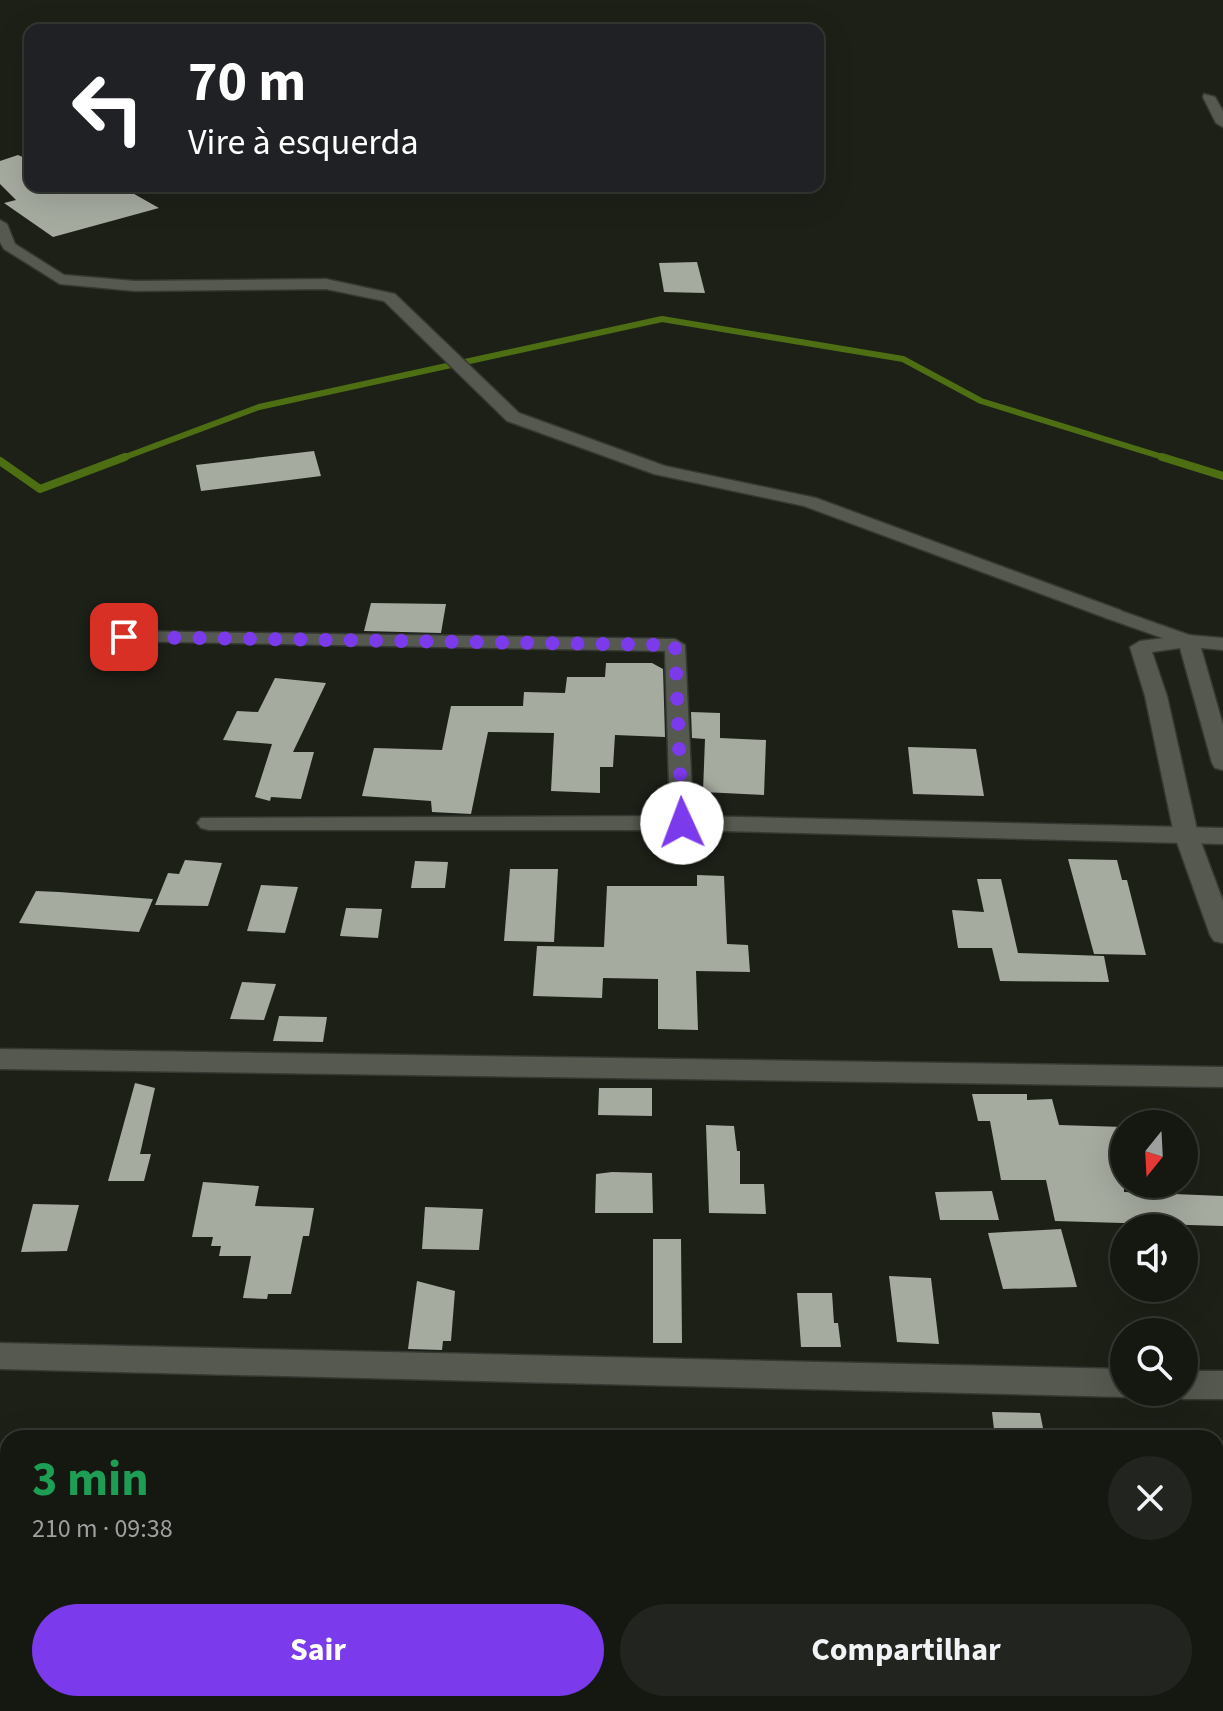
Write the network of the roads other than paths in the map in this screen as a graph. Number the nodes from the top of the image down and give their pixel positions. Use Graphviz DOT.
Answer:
graph roads {
  1 [pos="1209,97"];
  2 [pos="1223,123"];
  3 [pos="0,224"];
  4 [pos="1113,614"];
  5 [pos="124,637"];
  6 [pos="1188,641"];
  7 [pos="1223,644"];
  8 [pos="1140,647"];
  9 [pos="1223,763"];
  10 [pos="209,823"];
  11 [pos="682,823"];
  12 [pos="1186,834"];
  13 [pos="1223,836"];
  14 [pos="1223,935"];
  15 [pos="0,1059"];
  16 [pos="1223,1077"];
  17 [pos="0,1356"];
  18 [pos="1110,1383"];
  19 [pos="1198,1385"];
  20 [pos="1223,1385"];
  1 -- 2 [label="street"];
  3 -- 4 [label="street"];
  4 -- 6 [label="street"];
  4 -- 8 [label="street"];
  5 -- 11 [label="street"];
  6 -- 7 [label="street"];
  6 -- 8 [label="street"];
  6 -- 9 [label="street"];
  8 -- 12 [label="street"];
  10 -- 11 [label="street"];
  11 -- 12 [label="street"];
  12 -- 13 [label="street"];
  12 -- 14 [label="street"];
  15 -- 16 [label="street"];
  17 -- 18 [label="street"];
  19 -- 20 [label="street"];
}
